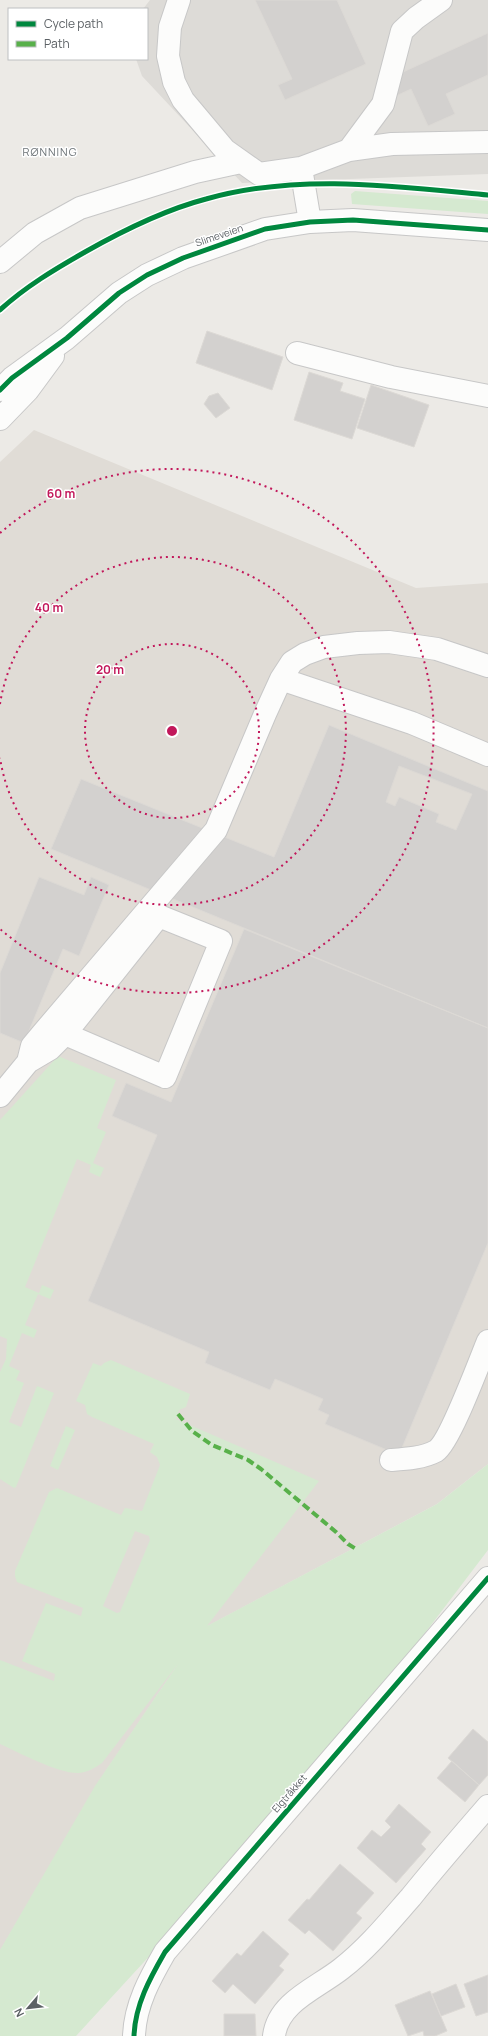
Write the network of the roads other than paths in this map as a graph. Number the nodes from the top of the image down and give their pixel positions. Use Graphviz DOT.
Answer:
graph roads {
  1 [pos="179,0"];
  2 [pos="441,0"];
  3 [pos="488,142"];
  4 [pos="350,150"];
  5 [pos="241,162"];
  6 [pos="301,168"];
  7 [pos="310,222"];
  8 [pos="488,230"];
  9 [pos="0,262"];
  10 [pos="67,338"];
  11 [pos="297,353"];
  12 [pos="0,390"];
  13 [pos="488,396"];
  14 [pos="0,419"];
  15 [pos="488,666"];
  16 [pos="281,679"];
  17 [pos="488,755"];
  18 [pos="65,1034"];
  19 [pos="28,1062"];
  20 [pos="0,1096"];
  21 [pos="488,1341"];
  22 [pos="392,1460"];
  23 [pos="488,1578"];
  24 [pos="488,1806"];
  25 [pos="134,2036"];
  26 [pos="274,2036"];
  1 -- 5 [label="street"];
  2 -- 4 [label="street"];
  3 -- 4 [label="street"];
  4 -- 6 [label="street"];
  5 -- 6 [label="street"];
  5 -- 9 [label="street"];
  6 -- 7 [label="street"];
  7 -- 8 [label="street, Slimeveien"];
  7 -- 10 [label="street, Slimeveien"];
  10 -- 12 [label="street, Slimeveien"];
  10 -- 14 [label="street, Slimeveien"];
  11 -- 13 [label="street"];
  15 -- 16 [label="street"];
  16 -- 17 [label="street"];
  16 -- 19 [label="street"];
  18 -- 18 [label="street"];
  18 -- 19 [label="street"];
  19 -- 20 [label="street"];
  21 -- 22 [label="street"];
  23 -- 25 [label="street, Elgtråkket"];
  24 -- 26 [label="street"];
}
